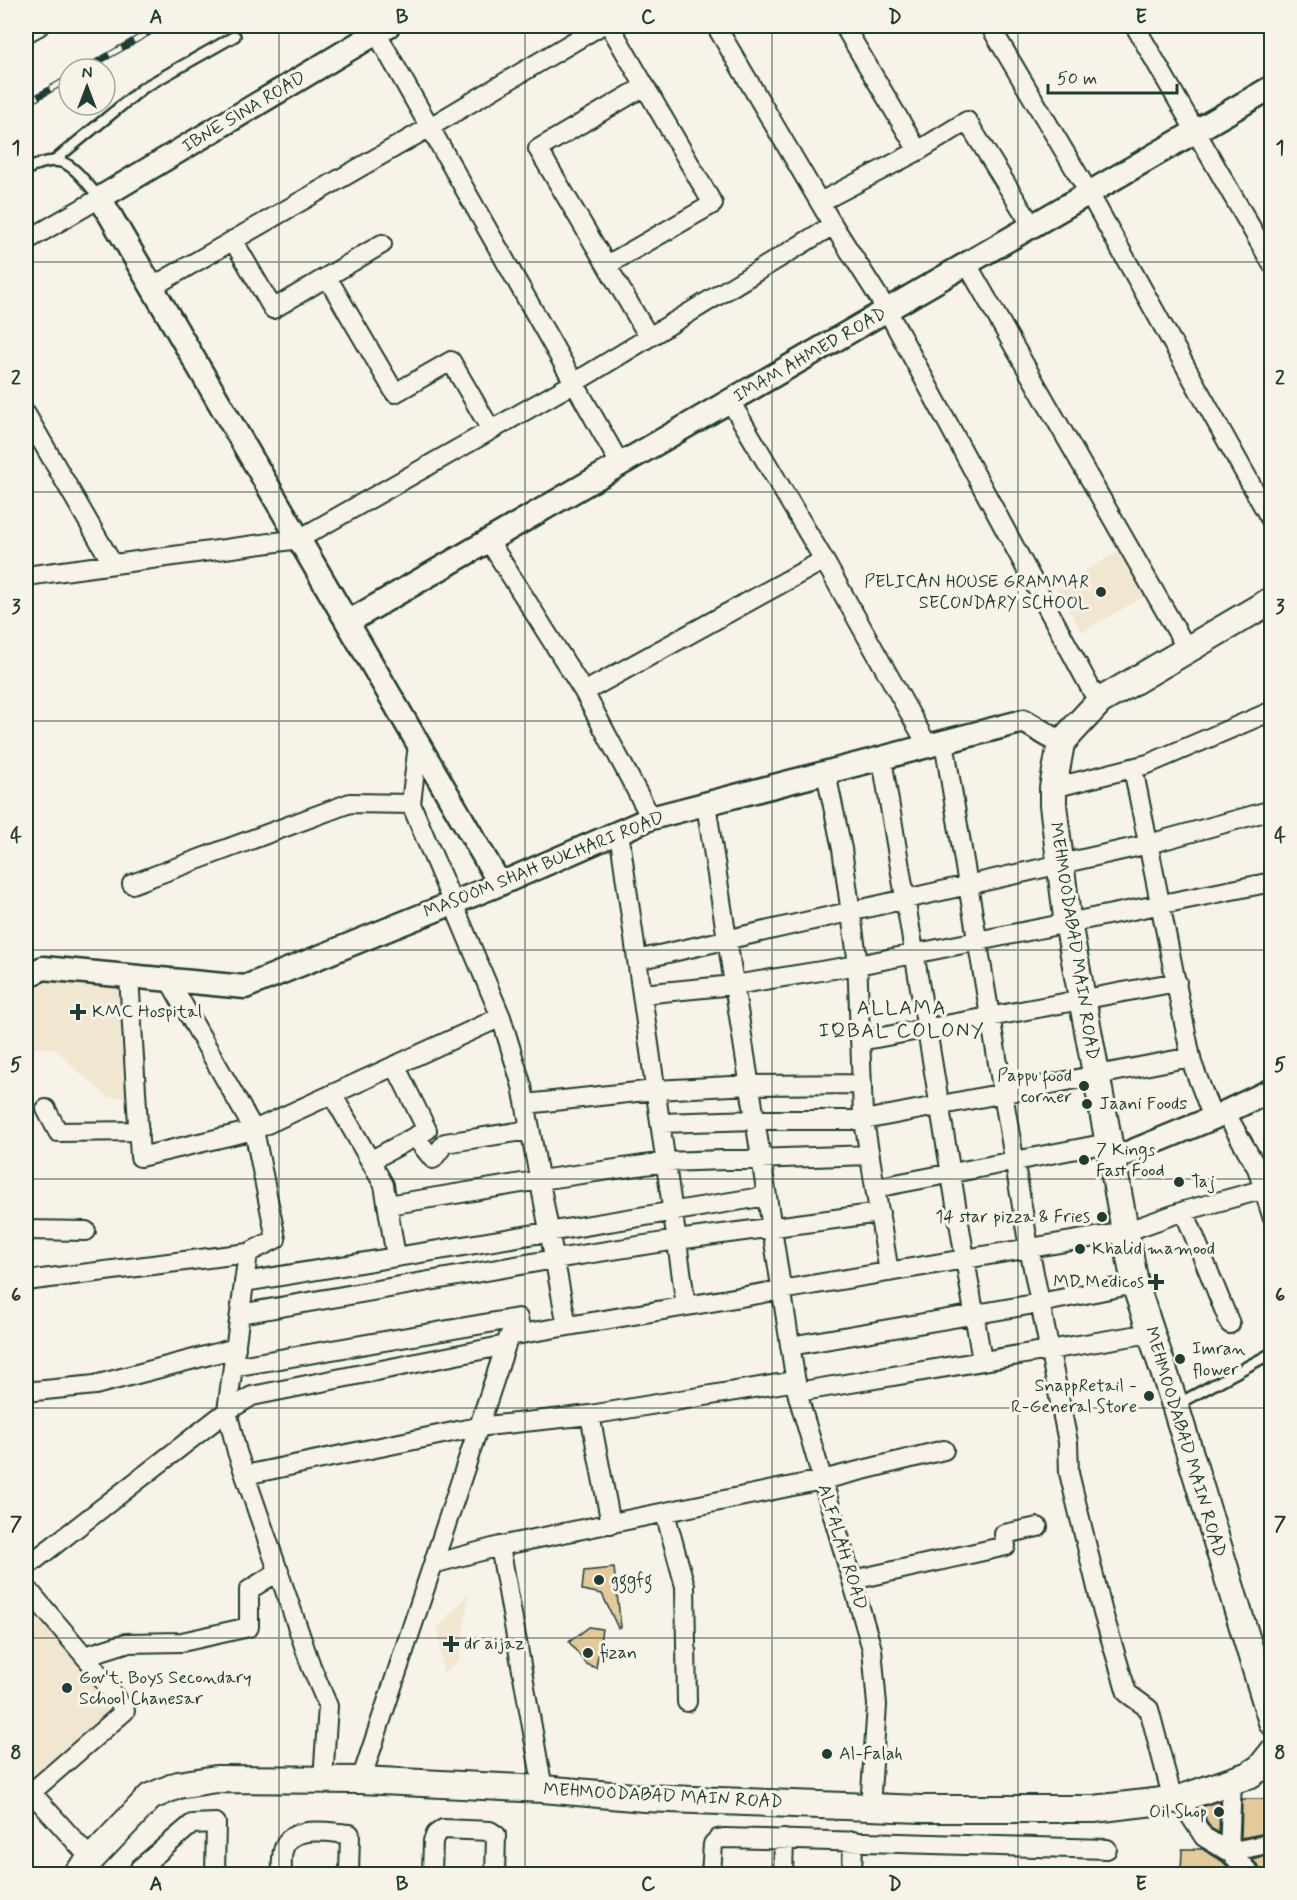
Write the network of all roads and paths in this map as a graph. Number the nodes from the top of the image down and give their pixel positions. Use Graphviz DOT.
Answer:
graph roads {
  1 [pos="39,26"];
  2 [pos="600,26"];
  3 [pos="610,26"];
  4 [pos="716,26"];
  5 [pos="844,26"];
  6 [pos="990,26"];
  7 [pos="1135,26"];
  8 [pos="384,27"];
  9 [pos="26,33"];
  10 [pos="235,36"];
  11 [pos="645,86"];
  12 [pos="1272,87"];
  13 [pos="430,127"];
  14 [pos="1196,131"];
  15 [pos="918,151"];
  16 [pos="55,160"];
  17 [pos="26,170"];
  18 [pos="1089,193"];
  19 [pos="100,198"];
  20 [pos="820,202"];
  21 [pos="833,225"];
  22 [pos="1032,226"];
  23 [pos="233,240"];
  24 [pos="26,241"];
  25 [pos="382,244"];
  26 [pos="967,264"];
  27 [pos="1272,264"];
  28 [pos="607,265"];
  29 [pos="327,277"];
  30 [pos="152,287"];
  31 [pos="887,310"];
  32 [pos="649,337"];
  33 [pos="574,382"];
  34 [pos="730,401"];
  35 [pos="26,414"];
  36 [pos="491,430"];
  37 [pos="31,436"];
  38 [pos="620,464"];
  39 [pos="1272,522"];
  40 [pos="299,539"];
  41 [pos="489,541"];
  42 [pos="824,560"];
  43 [pos="112,563"];
  44 [pos="26,576"];
  45 [pos="1272,600"];
  46 [pos="348,622"];
  47 [pos="1187,649"];
  48 [pos="584,692"];
  49 [pos="1101,701"];
  50 [pos="1272,711"];
  51 [pos="1061,743"];
  52 [pos="418,744"];
  53 [pos="936,744"];
  54 [pos="882,759"];
  55 [pos="1133,768"];
  56 [pos="826,773"];
  57 [pos="1053,788"];
  58 [pos="411,804"];
  59 [pos="706,804"];
  60 [pos="1272,810"];
  61 [pos="651,818"];
  62 [pos="618,832"];
  63 [pos="1149,844"];
  64 [pos="1060,865"];
  65 [pos="1272,882"];
  66 [pos="132,884"];
  67 [pos="500,884"];
  68 [pos="969,886"];
  69 [pos="905,901"];
  70 [pos="453,902"];
  71 [pos="1162,904"];
  72 [pos="850,913"];
  73 [pos="1068,923"];
  74 [pos="727,940"];
  75 [pos="978,941"];
  76 [pos="914,953"];
  77 [pos="637,960"];
  78 [pos="858,965"];
  79 [pos="129,976"];
  80 [pos="26,977"];
  81 [pos="169,980"];
  82 [pos="1177,982"];
  83 [pos="734,985"];
  84 [pos="642,993"];
  85 [pos="1082,1000"];
  86 [pos="501,1017"];
  87 [pos="991,1017"];
  88 [pos="926,1029"];
  89 [pos="860,1041"];
  90 [pos="1191,1057"];
  91 [pos="395,1065"];
  92 [pos="1096,1077"];
  93 [pos="862,1084"];
  94 [pos="750,1085"];
  95 [pos="655,1090"];
  96 [pos="1272,1090"];
  97 [pos="332,1094"];
  98 [pos="1004,1094"];
  99 [pos="526,1104"];
  100 [pos="939,1106"];
  101 [pos="46,1109"];
  102 [pos="1219,1115"];
  103 [pos="755,1120"];
  104 [pos="864,1120"];
  105 [pos="660,1123"];
  106 [pos="254,1130"];
  107 [pos="530,1130"];
  108 [pos="139,1131"];
  109 [pos="415,1137"];
  110 [pos="1109,1151"];
  111 [pos="870,1155"];
  112 [pos="761,1158"];
  113 [pos="370,1161"];
  114 [pos="1015,1161"];
  115 [pos="665,1162"];
  116 [pos="1264,1166"];
  117 [pos="950,1174"];
  118 [pos="540,1180"];
  119 [pos="875,1188"];
  120 [pos="1267,1188"];
  121 [pos="767,1196"];
  122 [pos="388,1206"];
  123 [pos="672,1210"];
  124 [pos="1184,1211"];
  125 [pos="880,1213"];
  126 [pos="1272,1216"];
  127 [pos="772,1228"];
  128 [pos="26,1230"];
  129 [pos="87,1231"];
  130 [pos="550,1231"];
  131 [pos="1125,1232"];
  132 [pos="677,1240"];
  133 [pos="1029,1248"];
  134 [pos="248,1253"];
  135 [pos="396,1257"];
  136 [pos="555,1259"];
  137 [pos="964,1259"];
  138 [pos="889,1272"];
  139 [pos="26,1281"];
  140 [pos="244,1282"];
  141 [pos="1135,1284"];
  142 [pos="781,1290"];
  143 [pos="1040,1304"];
  144 [pos="686,1306"];
  145 [pos="240,1314"];
  146 [pos="974,1315"];
  147 [pos="1230,1324"];
  148 [pos="567,1326"];
  149 [pos="1151,1333"];
  150 [pos="521,1334"];
  151 [pos="506,1345"];
  152 [pos="790,1346"];
  153 [pos="236,1348"];
  154 [pos="1050,1350"];
  155 [pos="1272,1353"];
  156 [pos="982,1361"];
  157 [pos="233,1368"];
  158 [pos="796,1386"];
  159 [pos="35,1391"];
  160 [pos="1175,1405"];
  161 [pos="227,1412"];
  162 [pos="590,1415"];
  163 [pos="477,1427"];
  164 [pos="944,1450"];
  165 [pos="245,1475"];
  166 [pos="822,1480"];
  167 [pos="665,1513"];
  168 [pos="611,1524"];
  169 [pos="1038,1527"];
  170 [pos="500,1546"];
  171 [pos="433,1564"];
  172 [pos="26,1567"];
  173 [pos="279,1571"];
  174 [pos="853,1580"];
  175 [pos="26,1587"];
  176 [pos="85,1656"];
  177 [pos="687,1702"];
  178 [pos="1272,1722"];
  179 [pos="1272,1753"];
  180 [pos="323,1779"];
  181 [pos="361,1780"];
  182 [pos="1232,1781"];
  183 [pos="543,1789"];
  184 [pos="28,1795"];
  185 [pos="1176,1799"];
  186 [pos="870,1807"];
  187 [pos="784,1839"];
  188 [pos="853,1841"];
  189 [pos="1272,1843"];
  190 [pos="1107,1849"];
  191 [pos="1229,1852"];
  192 [pos="84,1867"];
  193 [pos="140,1875"];
  194 [pos="215,1875"];
  195 [pos="282,1875"];
  196 [pos="349,1875"];
  197 [pos="432,1875"];
  198 [pos="495,1875"];
  199 [pos="711,1875"];
  200 [pos="783,1875"];
  201 [pos="852,1875"];
  202 [pos="1251,1875"];
  1 -- 9 [label="street"];
  2 -- 13 [label="street"];
  3 -- 11 [label="street"];
  4 -- 20 [label="street"];
  5 -- 15 [label="street"];
  6 -- 18 [label="street"];
  7 -- 14 [label="street"];
  8 -- 13 [label="street"];
  8 -- 19 [label="street, IBNE SINA ROAD"];
  10 -- 16 [label="lane"];
  11 -- 28 [label="street"];
  11 -- 28 [label="street"];
  12 -- 14 [label="street, IMAM AHMED ROAD"];
  13 -- 23 [label="street"];
  13 -- 33 [label="street"];
  14 -- 18 [label="street, IMAM AHMED ROAD"];
  14 -- 27 [label="street"];
  15 -- 20 [label="street"];
  15 -- 22 [label="street"];
  16 -- 17 [label="lane"];
  16 -- 19 [label="lane"];
  18 -- 22 [label="street, IMAM AHMED ROAD"];
  18 -- 39 [label="street"];
  19 -- 24 [label="street"];
  19 -- 30 [label="street"];
  20 -- 21 [label="street"];
  21 -- 31 [label="street"];
  21 -- 32 [label="street"];
  22 -- 26 [label="street, IMAM AHMED ROAD"];
  23 -- 29 [label="street"];
  23 -- 30 [label="street"];
  25 -- 29 [label="street"];
  26 -- 31 [label="street, IMAM AHMED ROAD"];
  26 -- 47 [label="street"];
  28 -- 32 [label="street"];
  29 -- 36 [label="street"];
  30 -- 40 [label="street"];
  31 -- 34 [label="street, IMAM AHMED ROAD"];
  31 -- 49 [label="street"];
  32 -- 33 [label="street"];
  33 -- 36 [label="street"];
  33 -- 38 [label="street"];
  34 -- 38 [label="street, IMAM AHMED ROAD"];
  34 -- 42 [label="street"];
  35 -- 37 [label="street"];
  36 -- 40 [label="street"];
  37 -- 43 [label="street"];
  38 -- 41 [label="street, IMAM AHMED ROAD"];
  40 -- 43 [label="street"];
  40 -- 46 [label="street"];
  41 -- 46 [label="street, IMAM AHMED ROAD"];
  41 -- 48 [label="street"];
  42 -- 48 [label="street"];
  42 -- 53 [label="street"];
  43 -- 44 [label="street"];
  45 -- 47 [label="main road"];
  46 -- 52 [label="street"];
  47 -- 49 [label="main road"];
  48 -- 61 [label="street"];
  49 -- 51 [label="main road"];
  50 -- 55 [label="street"];
  51 -- 53 [label="street, MASOOM SHAH BUKHARI ROAD"];
  51 -- 57 [label="main road, MEHMOODABAD MAIN ROAD"];
  52 -- 58 [label="street"];
  52 -- 67 [label="street"];
  53 -- 54 [label="street, MASOOM SHAH BUKHARI ROAD"];
  53 -- 68 [label="street"];
  54 -- 56 [label="street, MASOOM SHAH BUKHARI ROAD"];
  54 -- 69 [label="street"];
  55 -- 57 [label="street"];
  55 -- 63 [label="street"];
  56 -- 59 [label="street, MASOOM SHAH BUKHARI ROAD"];
  56 -- 72 [label="street"];
  57 -- 64 [label="main road, MEHMOODABAD MAIN ROAD"];
  58 -- 66 [label="street"];
  58 -- 70 [label="street"];
  59 -- 61 [label="street, MASOOM SHAH BUKHARI ROAD"];
  59 -- 74 [label="street, ALFALAH ROAD"];
  60 -- 63 [label="street"];
  61 -- 62 [label="street, MASOOM SHAH BUKHARI ROAD"];
  62 -- 67 [label="street, MASOOM SHAH BUKHARI ROAD"];
  62 -- 77 [label="street"];
  63 -- 64 [label="street"];
  63 -- 71 [label="street"];
  64 -- 68 [label="street"];
  64 -- 73 [label="main road, MEHMOODABAD MAIN ROAD"];
  65 -- 71 [label="street"];
  67 -- 70 [label="street, MASOOM SHAH BUKHARI ROAD"];
  68 -- 69 [label="street"];
  68 -- 75 [label="street"];
  69 -- 72 [label="street"];
  69 -- 76 [label="street"];
  70 -- 81 [label="street, MASOOM SHAH BUKHARI ROAD"];
  70 -- 86 [label="street"];
  71 -- 73 [label="street"];
  71 -- 82 [label="street"];
  72 -- 74 [label="street"];
  72 -- 78 [label="street"];
  73 -- 75 [label="street"];
  73 -- 85 [label="main road, MEHMOODABAD MAIN ROAD"];
  74 -- 77 [label="street"];
  74 -- 83 [label="street, ALFALAH ROAD"];
  75 -- 76 [label="street"];
  75 -- 87 [label="street"];
  76 -- 78 [label="street"];
  76 -- 88 [label="street"];
  77 -- 84 [label="street"];
  78 -- 83 [label="street"];
  78 -- 89 [label="street"];
  79 -- 80 [label="street, MASOOM SHAH BUKHARI ROAD"];
  79 -- 81 [label="street, MASOOM SHAH BUKHARI ROAD"];
  79 -- 108 [label="street"];
  81 -- 106 [label="street"];
  82 -- 85 [label="street"];
  82 -- 90 [label="street"];
  83 -- 84 [label="street"];
  83 -- 94 [label="street, ALFALAH ROAD"];
  84 -- 95 [label="street"];
  85 -- 87 [label="street"];
  85 -- 92 [label="main road, MEHMOODABAD MAIN ROAD"];
  86 -- 91 [label="street"];
  86 -- 99 [label="street"];
  87 -- 88 [label="street"];
  87 -- 98 [label="street"];
  88 -- 89 [label="street"];
  88 -- 100 [label="street"];
  89 -- 93 [label="street"];
  90 -- 92 [label="street"];
  90 -- 102 [label="street"];
  91 -- 97 [label="street"];
  91 -- 109 [label="street"];
  92 -- 98 [label="street"];
  92 -- 110 [label="main road, MEHMOODABAD MAIN ROAD"];
  93 -- 94 [label="street"];
  93 -- 104 [label="street"];
  94 -- 95 [label="street"];
  94 -- 103 [label="street, ALFALAH ROAD"];
  95 -- 99 [label="street"];
  95 -- 105 [label="street"];
  96 -- 102 [label="street"];
  97 -- 106 [label="street"];
  97 -- 113 [label="street"];
  98 -- 100 [label="street"];
  98 -- 114 [label="street"];
  99 -- 107 [label="street"];
  100 -- 104 [label="street"];
  100 -- 117 [label="street"];
  101 -- 108 [label="street"];
  102 -- 110 [label="street"];
  102 -- 116 [label="street"];
  103 -- 104 [label="street"];
  103 -- 105 [label="street"];
  103 -- 112 [label="street, ALFALAH ROAD"];
  104 -- 111 [label="street"];
  105 -- 115 [label="street"];
  106 -- 108 [label="street"];
  106 -- 134 [label="street"];
  107 -- 109 [label="street"];
  107 -- 118 [label="street"];
  109 -- 113 [label="street"];
  110 -- 114 [label="street"];
  110 -- 131 [label="main road, MEHMOODABAD MAIN ROAD"];
  111 -- 112 [label="street"];
  111 -- 119 [label="street"];
  112 -- 115 [label="street"];
  112 -- 121 [label="street, ALFALAH ROAD"];
  113 -- 122 [label="street"];
  114 -- 117 [label="street"];
  114 -- 133 [label="street"];
  115 -- 118 [label="street"];
  115 -- 123 [label="street"];
  116 -- 120 [label="street"];
  117 -- 119 [label="street"];
  117 -- 137 [label="street"];
  118 -- 122 [label="street"];
  118 -- 130 [label="street"];
  119 -- 125 [label="street"];
  120 -- 124 [label="street"];
  120 -- 126 [label="street"];
  121 -- 123 [label="street"];
  121 -- 127 [label="street, ALFALAH ROAD"];
  122 -- 135 [label="street"];
  123 -- 130 [label="street"];
  123 -- 132 [label="street"];
  124 -- 131 [label="street"];
  124 -- 147 [label="street"];
  125 -- 127 [label="street"];
  125 -- 138 [label="street"];
  127 -- 132 [label="street"];
  127 -- 142 [label="street, ALFALAH ROAD"];
  128 -- 129 [label="street"];
  130 -- 135 [label="street"];
  130 -- 136 [label="street"];
  131 -- 133 [label="street"];
  131 -- 141 [label="main road, MEHMOODABAD MAIN ROAD"];
  132 -- 136 [label="street"];
  132 -- 144 [label="street"];
  133 -- 137 [label="street"];
  133 -- 143 [label="street"];
  134 -- 139 [label="street"];
  134 -- 140 [label="street"];
  135 -- 140 [label="street"];
  136 -- 145 [label="street"];
  136 -- 148 [label="street"];
  137 -- 138 [label="street"];
  137 -- 146 [label="street"];
  138 -- 142 [label="street"];
  140 -- 145 [label="street"];
  141 -- 143 [label="street"];
  141 -- 149 [label="main road, MEHMOODABAD MAIN ROAD"];
  142 -- 144 [label="street"];
  142 -- 152 [label="street, ALFALAH ROAD"];
  143 -- 146 [label="street"];
  143 -- 154 [label="street"];
  144 -- 148 [label="street"];
  145 -- 153 [label="street"];
  146 -- 152 [label="street"];
  146 -- 156 [label="street"];
  148 -- 150 [label="street"];
  149 -- 154 [label="street"];
  149 -- 160 [label="main road, MEHMOODABAD MAIN ROAD"];
  150 -- 151 [label="street"];
  150 -- 157 [label="street"];
  151 -- 161 [label="street"];
  151 -- 163 [label="street"];
  152 -- 158 [label="street, ALFALAH ROAD"];
  153 -- 157 [label="street"];
  153 -- 159 [label="street"];
  154 -- 156 [label="street"];
  154 -- 185 [label="street"];
  155 -- 160 [label="lane"];
  156 -- 158 [label="street"];
  157 -- 161 [label="street"];
  158 -- 162 [label="street"];
  158 -- 166 [label="street, ALFALAH ROAD"];
  160 -- 178 [label="main road, MEHMOODABAD MAIN ROAD"];
  161 -- 165 [label="street"];
  161 -- 172 [label="street"];
  162 -- 163 [label="street"];
  162 -- 168 [label="street"];
  163 -- 165 [label="street"];
  163 -- 171 [label="street"];
  164 -- 166 [label="street"];
  165 -- 173 [label="street"];
  166 -- 167 [label="street"];
  166 -- 174 [label="street, ALFALAH ROAD"];
  167 -- 168 [label="street"];
  167 -- 177 [label="street"];
  168 -- 170 [label="street"];
  169 -- 174 [label="street"];
  170 -- 171 [label="street"];
  170 -- 183 [label="street"];
  171 -- 181 [label="street"];
  173 -- 176 [label="street"];
  173 -- 180 [label="street"];
  174 -- 186 [label="street, ALFALAH ROAD"];
  175 -- 176 [label="street"];
  176 -- 184 [label="street"];
  179 -- 182 [label="main road, MEHMOODABAD MAIN ROAD"];
  180 -- 181 [label="main road, MEHMOODABAD MAIN ROAD"];
  180 -- 192 [label="main road, MEHMOODABAD MAIN ROAD"];
  181 -- 183 [label="main road, MEHMOODABAD MAIN ROAD"];
  182 -- 185 [label="main road, MEHMOODABAD MAIN ROAD"];
  182 -- 191 [label="street"];
  183 -- 186 [label="main road, MEHMOODABAD MAIN ROAD"];
  184 -- 192 [label="street"];
  185 -- 186 [label="main road, MEHMOODABAD MAIN ROAD"];
  185 -- 191 [label="street"];
  187 -- 188 [label="street"];
  187 -- 199 [label="street"];
  187 -- 200 [label="street"];
  188 -- 190 [label="street"];
  188 -- 201 [label="street"];
  189 -- 191 [label="street"];
  191 -- 202 [label="street"];
  193 -- 194 [label="street"];
  195 -- 196 [label="street"];
  197 -- 198 [label="street"];
}
